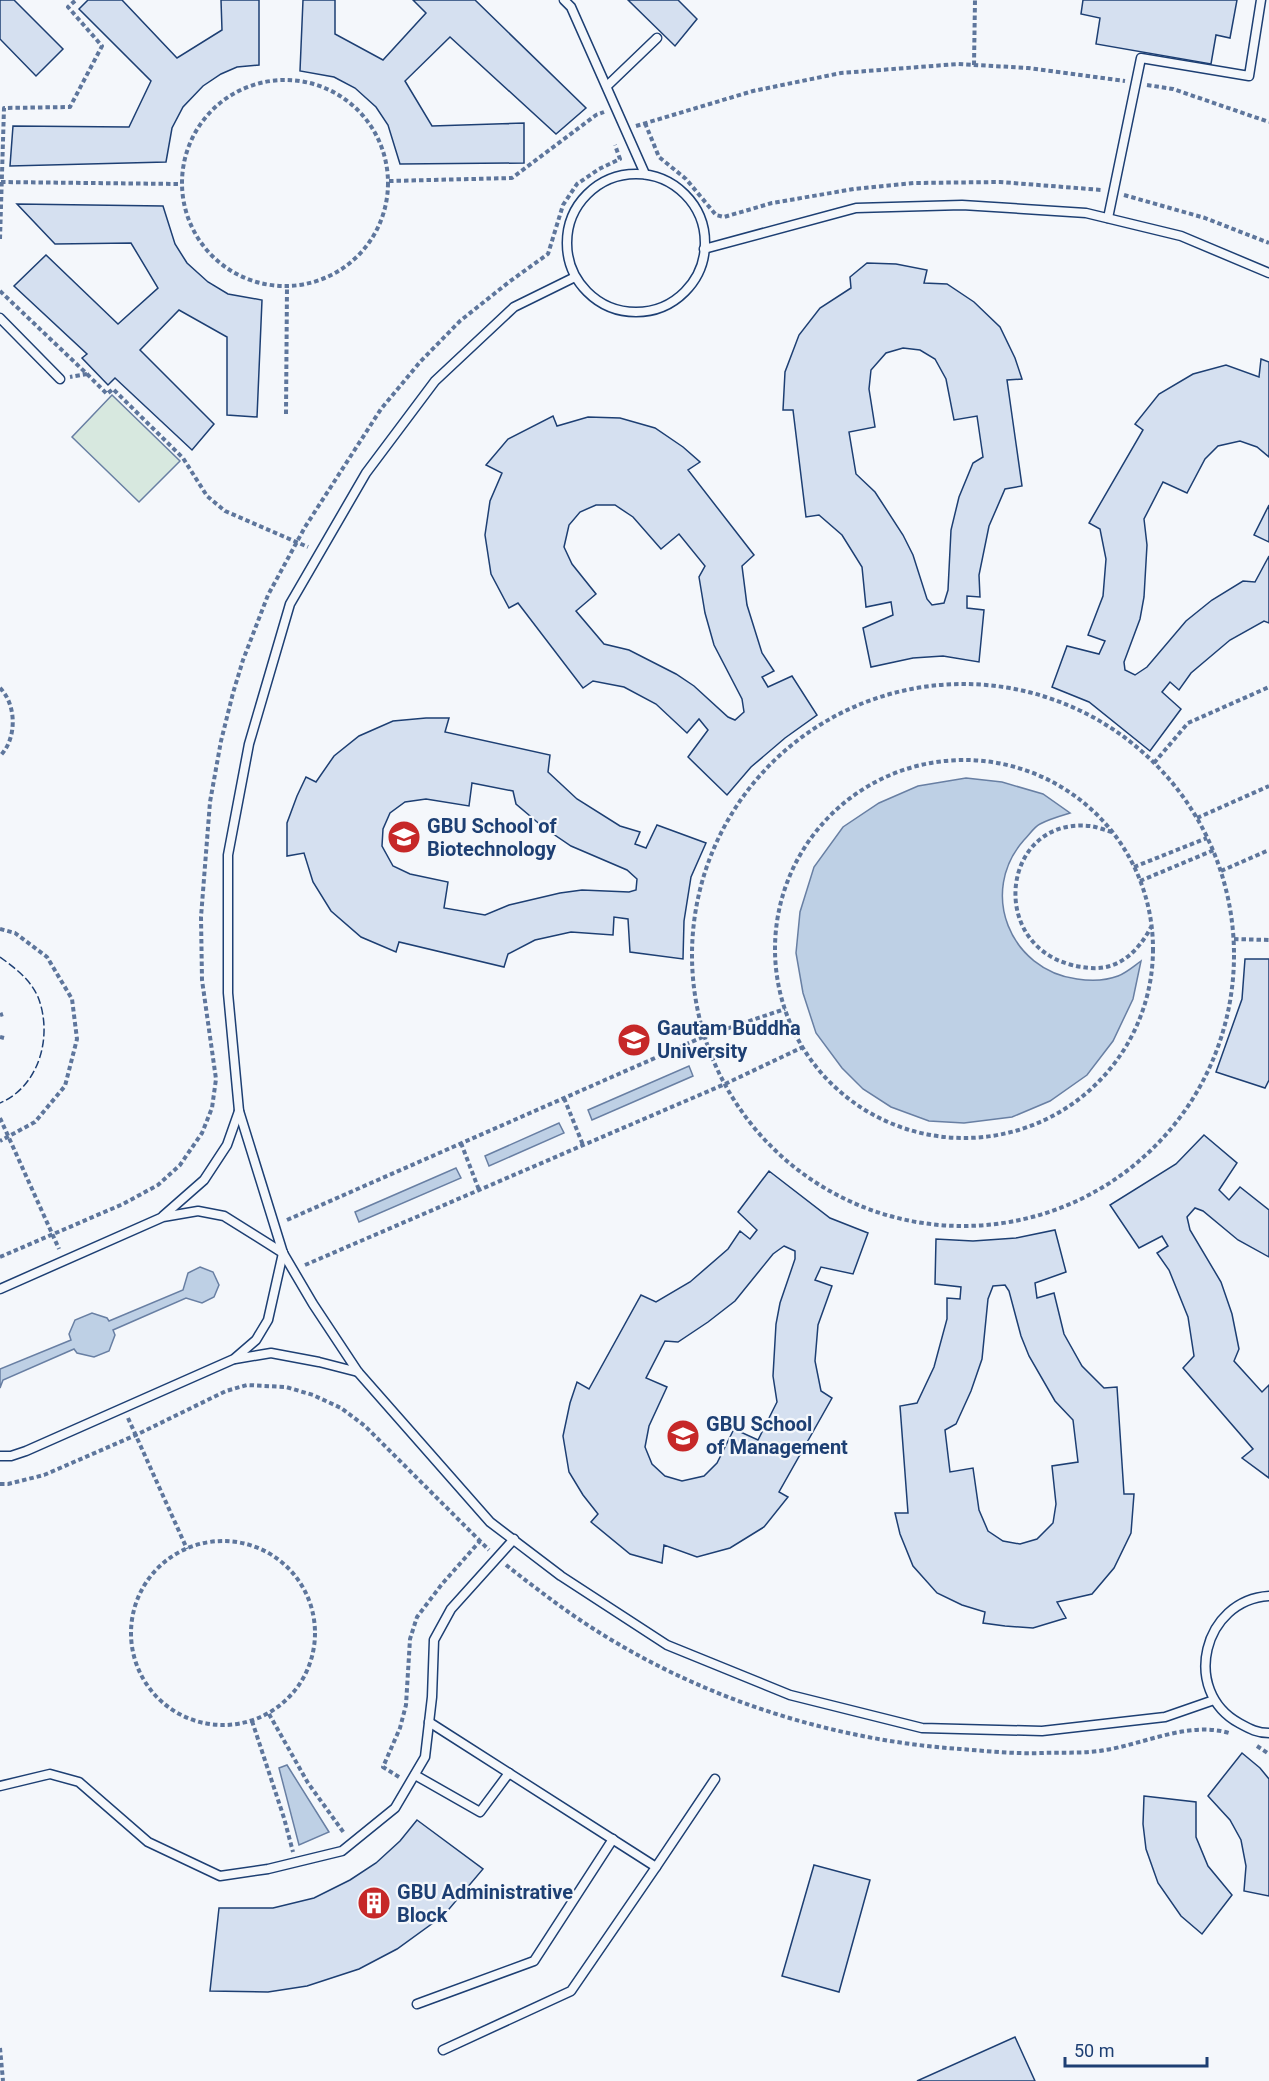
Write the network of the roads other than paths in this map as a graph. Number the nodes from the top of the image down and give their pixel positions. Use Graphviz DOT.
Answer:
graph roads {
  1 [pos="564,0"];
  2 [pos="1261,0"];
  3 [pos="657,38"];
  4 [pos="607,86"];
  5 [pos="645,174"];
  6 [pos="1108,218"];
  7 [pos="704,249"];
  8 [pos="1269,273"];
  9 [pos="574,277"];
  10 [pos="0,318"];
  11 [pos="60,379"];
  12 [pos="239,1111"];
  13 [pos="163,1216"];
  14 [pos="284,1253"];
  15 [pos="0,1289"];
  16 [pos="234,1359"];
  17 [pos="358,1372"];
  18 [pos="0,1456"];
  19 [pos="514,1539"];
  20 [pos="1269,1596"];
  21 [pos="1214,1700"];
  22 [pos="429,1722"];
  23 [pos="1269,1733"];
  24 [pos="509,1773"];
  25 [pos="415,1775"];
  26 [pos="715,1779"];
  27 [pos="0,1786"];
  28 [pos="613,1839"];
  29 [pos="656,1867"];
  30 [pos="417,2004"];
  31 [pos="443,2050"];
  1 -- 4 [label="lane"];
  2 -- 6 [label="lane"];
  3 -- 4 [label="lane"];
  4 -- 5 [label="lane"];
  5 -- 7 [label="lane"];
  5 -- 9 [label="lane"];
  6 -- 7 [label="lane"];
  6 -- 8 [label="lane"];
  7 -- 9 [label="lane"];
  9 -- 12 [label="lane"];
  10 -- 11 [label="lane"];
  12 -- 13 [label="lane"];
  12 -- 14 [label="lane"];
  13 -- 14 [label="lane"];
  13 -- 15 [label="lane"];
  14 -- 16 [label="lane"];
  14 -- 17 [label="lane"];
  16 -- 17 [label="lane"];
  16 -- 18 [label="lane"];
  17 -- 19 [label="lane"];
  19 -- 21 [label="lane"];
  19 -- 22 [label="lane"];
  20 -- 21 [label="lane"];
  21 -- 23 [label="lane"];
  22 -- 24 [label="lane"];
  22 -- 25 [label="lane"];
  24 -- 25 [label="lane"];
  24 -- 28 [label="lane"];
  25 -- 27 [label="lane"];
  26 -- 29 [label="lane"];
  28 -- 29 [label="lane"];
  28 -- 30 [label="lane"];
  29 -- 31 [label="lane"];
}
